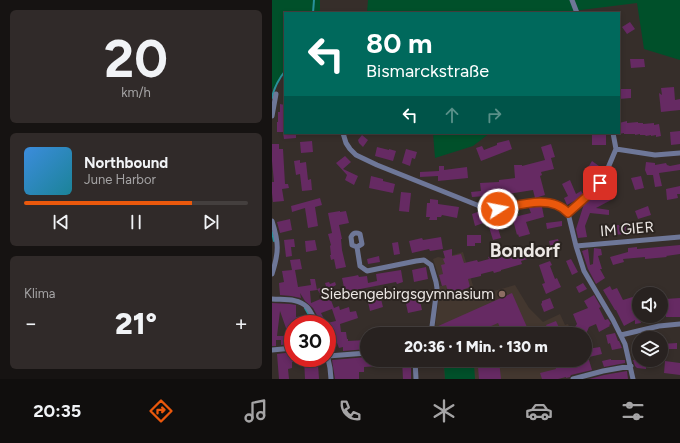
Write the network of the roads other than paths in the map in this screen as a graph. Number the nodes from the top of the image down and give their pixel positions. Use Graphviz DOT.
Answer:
graph roads {
  1 [pos="572,0"];
  2 [pos="577,12"];
  3 [pos="276,94"];
  4 [pos="272,116"];
  5 [pos="343,134"];
  6 [pos="613,134"];
  7 [pos="616,149"];
  8 [pos="680,153"];
  9 [pos="568,213"];
  10 [pos="272,221"];
  11 [pos="680,237"];
  12 [pos="576,246"];
  13 [pos="357,247"];
  14 [pos="272,274"];
  15 [pos="272,299"];
  16 [pos="312,315"];
  17 [pos="680,324"];
  18 [pos="433,327"];
  19 [pos="621,335"];
  20 [pos="284,349"];
  21 [pos="272,350"];
  22 [pos="360,353"];
  23 [pos="336,355"];
  24 [pos="631,366"];
  25 [pos="330,367"];
  26 [pos="415,367"];
  27 [pos="331,379"];
  28 [pos="416,379"];
  29 [pos="573,379"];
  30 [pos="633,379"];
  1 -- 2 [label="street"];
  3 -- 4 [label="street"];
  5 -- 9 [label="street"];
  6 -- 7 [label="street"];
  7 -- 8 [label="street"];
  7 -- 9 [label="street"];
  9 -- 12 [label="street"];
  10 -- 14 [label="street"];
  11 -- 12 [label="street, IM GIER"];
  12 -- 19 [label="street"];
  13 -- 18 [label="street"];
  15 -- 16 [label="street"];
  17 -- 19 [label="street"];
  19 -- 24 [label="street"];
  20 -- 21 [label="street"];
  22 -- 23 [label="street"];
  24 -- 29 [label="street"];
  24 -- 30 [label="street"];
  25 -- 27 [label="street"];
  26 -- 28 [label="street"];
}
